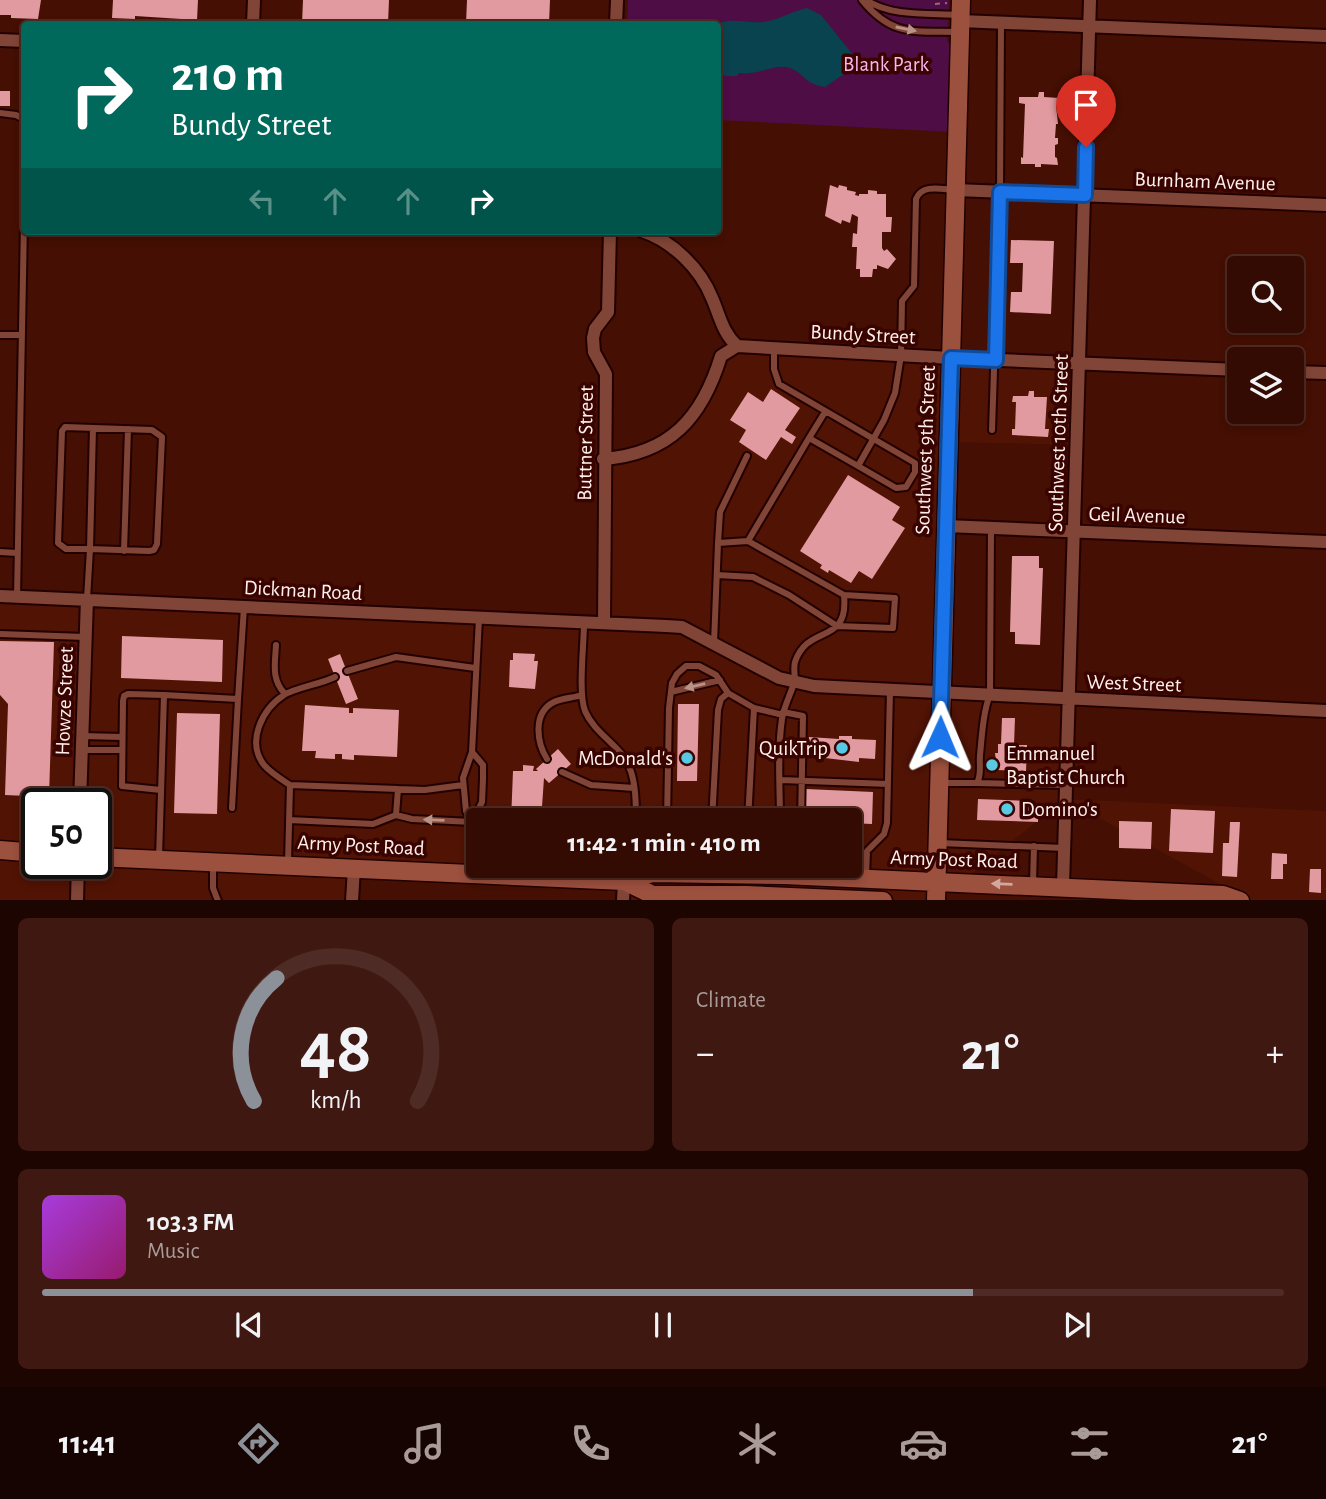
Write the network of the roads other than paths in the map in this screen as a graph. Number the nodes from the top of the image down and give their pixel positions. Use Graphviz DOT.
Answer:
graph roads {
  1 [pos="254,0"];
  2 [pos="617,0"];
  3 [pos="864,0"];
  4 [pos="1090,0"];
  5 [pos="958,14"];
  6 [pos="253,21"];
  7 [pos="616,21"];
  8 [pos="1001,23"];
  9 [pos="1090,27"];
  10 [pos="1326,36"];
  11 [pos="0,40"];
  12 [pos="21,41"];
  13 [pos="0,113"];
  14 [pos="21,117"];
  15 [pos="956,190"];
  16 [pos="1000,192"];
  17 [pos="1085,195"];
  18 [pos="1326,205"];
  19 [pos="24,235"];
  20 [pos="610,235"];
  21 [pos="651,235"];
  22 [pos="0,334"];
  23 [pos="21,335"];
  24 [pos="737,346"];
  25 [pos="774,348"];
  26 [pos="901,355"];
  27 [pos="951,358"];
  28 [pos="996,360"];
  29 [pos="1080,363"];
  30 [pos="1227,369"];
  31 [pos="1304,372"];
  32 [pos="1326,373"];
  33 [pos="825,412"];
  34 [pos="93,428"];
  35 [pos="128,429"];
  36 [pos="992,430"];
  37 [pos="809,438"];
  38 [pos="874,439"];
  39 [pos="747,456"];
  40 [pos="603,459"];
  41 [pos="858,466"];
  42 [pos="946,526"];
  43 [pos="991,528"];
  44 [pos="1074,532"];
  45 [pos="748,541"];
  46 [pos="1326,542"];
  47 [pos="718,543"];
  48 [pos="90,550"];
  49 [pos="124,551"];
  50 [pos="0,552"];
  51 [pos="17,553"];
  52 [pos="718,575"];
  53 [pos="0,596"];
  54 [pos="844,596"];
  55 [pos="17,597"];
  56 [pos="87,600"];
  57 [pos="244,607"];
  58 [pos="479,618"];
  59 [pos="584,621"];
  60 [pos="604,622"];
  61 [pos="837,626"];
  62 [pos="0,634"];
  63 [pos="85,637"];
  64 [pos="714,643"];
  65 [pos="276,645"];
  66 [pos="475,668"];
  67 [pos="347,671"];
  68 [pos="335,677"];
  69 [pos="720,680"];
  70 [pos="795,681"];
  71 [pos="890,690"];
  72 [pos="671,692"];
  73 [pos="941,692"];
  74 [pos="728,693"];
  75 [pos="285,694"];
  76 [pos="990,694"];
  77 [pos="164,695"];
  78 [pos="582,695"];
  79 [pos="238,699"];
  80 [pos="1070,700"];
  81 [pos="754,708"];
  82 [pos="1326,710"];
  83 [pos="783,714"];
  84 [pos="82,736"];
  85 [pos="122,737"];
  86 [pos="82,750"];
  87 [pos="122,750"];
  88 [pos="472,752"];
  89 [pos="547,759"];
  90 [pos="562,772"];
  91 [pos="780,780"];
  92 [pos="802,780"];
  93 [pos="939,783"];
  94 [pos="977,783"];
  95 [pos="888,784"];
  96 [pos="290,785"];
  97 [pos="463,785"];
  98 [pos="1066,785"];
  99 [pos="81,788"];
  100 [pos="634,788"];
  101 [pos="398,789"];
  102 [pos="161,790"];
  103 [pos="232,808"];
  104 [pos="479,808"];
  105 [pos="635,808"];
  106 [pos="667,808"];
  107 [pos="713,808"];
  108 [pos="749,808"];
  109 [pos="780,808"];
  110 [pos="802,808"];
  111 [pos="466,811"];
  112 [pos="396,815"];
  113 [pos="289,820"];
  114 [pos="466,822"];
  115 [pos="937,843"];
  116 [pos="1034,846"];
  117 [pos="1064,848"];
  118 [pos="0,850"];
  119 [pos="21,852"];
  120 [pos="112,858"];
  121 [pos="159,860"];
  122 [pos="213,862"];
  123 [pos="288,865"];
  124 [pos="354,868"];
  125 [pos="466,873"];
  126 [pos="625,878"];
  127 [pos="627,878"];
  128 [pos="862,878"];
  129 [pos="866,878"];
  130 [pos="78,879"];
  131 [pos="937,881"];
  132 [pos="1033,885"];
  133 [pos="1063,886"];
  134 [pos="217,898"];
  135 [pos="753,898"];
  136 [pos="77,900"];
  137 [pos="352,900"];
  138 [pos="623,900"];
  139 [pos="840,900"];
  140 [pos="936,900"];
  141 [pos="1237,900"];
  1 -- 6 [label="street"];
  2 -- 7 [label="street"];
  3 -- 5 [label="lane"];
  3 -- 5 [label="lane, one-way"];
  4 -- 9 [label="street, Southwest 10th Street"];
  5 -- 8 [label="street"];
  5 -- 15 [label="main road, Southwest 9th Street"];
  8 -- 9 [label="street"];
  8 -- 16 [label="lane"];
  9 -- 10 [label="street"];
  9 -- 17 [label="street, Southwest 10th Street"];
  11 -- 12 [label="street"];
  13 -- 14 [label="lane"];
  15 -- 16 [label="street, Burnham Avenue"];
  15 -- 26 [label="lane"];
  15 -- 27 [label="main road, Southwest 9th Street"];
  16 -- 17 [label="street, Burnham Avenue"];
  16 -- 28 [label="lane"];
  17 -- 18 [label="street, Burnham Avenue"];
  17 -- 29 [label="street, Southwest 10th Street"];
  19 -- 23 [label="lane"];
  20 -- 40 [label="street, Buttner Street"];
  21 -- 24 [label="street"];
  22 -- 23 [label="lane"];
  23 -- 51 [label="lane"];
  24 -- 25 [label="street, Bundy Street"];
  24 -- 40 [label="street"];
  25 -- 26 [label="street, Bundy Street"];
  25 -- 33 [label="lane"];
  26 -- 27 [label="street, Bundy Street"];
  26 -- 38 [label="lane"];
  27 -- 28 [label="street, Bundy Street"];
  27 -- 42 [label="main road, Southwest 9th Street"];
  28 -- 29 [label="street, Bundy Street"];
  28 -- 36 [label="lane"];
  29 -- 30 [label="street, Bundy Street"];
  29 -- 44 [label="street, Southwest 10th Street"];
  31 -- 32 [label="street"];
  33 -- 37 [label="lane"];
  33 -- 38 [label="lane"];
  34 -- 35 [label="lane"];
  34 -- 48 [label="lane"];
  34 -- 48 [label="lane"];
  35 -- 49 [label="lane"];
  35 -- 49 [label="lane"];
  37 -- 41 [label="lane"];
  37 -- 45 [label="lane"];
  38 -- 41 [label="lane"];
  38 -- 41 [label="lane"];
  39 -- 47 [label="lane"];
  40 -- 60 [label="street, Buttner Street"];
  42 -- 43 [label="street, Geil Avenue"];
  42 -- 73 [label="main road, Southwest 9th Street"];
  43 -- 44 [label="street, Geil Avenue"];
  43 -- 76 [label="lane"];
  44 -- 46 [label="street, Geil Avenue"];
  44 -- 80 [label="street, Southwest 10th Street"];
  45 -- 47 [label="lane"];
  45 -- 54 [label="lane"];
  47 -- 52 [label="lane"];
  48 -- 49 [label="lane"];
  48 -- 56 [label="lane"];
  50 -- 51 [label="lane"];
  51 -- 55 [label="lane"];
  52 -- 61 [label="lane"];
  52 -- 64 [label="lane"];
  53 -- 55 [label="street, Dickman Road"];
  54 -- 61 [label="lane"];
  54 -- 61 [label="lane"];
  55 -- 56 [label="street, Dickman Road"];
  56 -- 57 [label="street, Dickman Road"];
  56 -- 63 [label="street, Howze Street"];
  57 -- 58 [label="street, Dickman Road"];
  57 -- 79 [label="lane"];
  58 -- 59 [label="street, Dickman Road"];
  58 -- 66 [label="lane"];
  59 -- 60 [label="street, Dickman Road"];
  59 -- 78 [label="lane"];
  60 -- 64 [label="street, Dickman Road"];
  61 -- 70 [label="lane"];
  62 -- 63 [label="lane"];
  63 -- 84 [label="street, Howze Street"];
  64 -- 70 [label="street, Dickman Road"];
  65 -- 75 [label="lane"];
  66 -- 67 [label="lane"];
  66 -- 88 [label="lane"];
  68 -- 75 [label="lane"];
  69 -- 72 [label="lane, one-way"];
  69 -- 72 [label="lane"];
  69 -- 74 [label="lane"];
  70 -- 71 [label="street, West Street"];
  70 -- 83 [label="lane"];
  71 -- 73 [label="street, West Street"];
  71 -- 95 [label="lane"];
  72 -- 106 [label="lane"];
  73 -- 76 [label="street, West Street"];
  73 -- 93 [label="main road, Southwest 9th Street"];
  74 -- 81 [label="lane"];
  74 -- 107 [label="lane"];
  75 -- 96 [label="lane"];
  76 -- 80 [label="street, West Street"];
  76 -- 94 [label="lane"];
  77 -- 79 [label="lane"];
  77 -- 85 [label="lane"];
  77 -- 102 [label="lane"];
  78 -- 89 [label="lane"];
  78 -- 100 [label="lane"];
  79 -- 103 [label="lane"];
  80 -- 82 [label="street, West Street"];
  80 -- 98 [label="street, Southwest 10th Street"];
  81 -- 83 [label="lane"];
  81 -- 108 [label="lane"];
  83 -- 91 [label="lane"];
  83 -- 92 [label="lane"];
  84 -- 85 [label="lane"];
  84 -- 86 [label="street, Howze Street"];
  85 -- 87 [label="lane"];
  86 -- 87 [label="lane"];
  86 -- 99 [label="street, Howze Street"];
  87 -- 102 [label="lane"];
  88 -- 97 [label="lane"];
  88 -- 104 [label="lane"];
  90 -- 100 [label="lane"];
  91 -- 92 [label="lane"];
  91 -- 109 [label="lane"];
  92 -- 95 [label="lane"];
  92 -- 110 [label="lane"];
  93 -- 94 [label="lane"];
  93 -- 115 [label="main road, Southwest 9th Street"];
  94 -- 98 [label="lane"];
  95 -- 129 [label="lane"];
  96 -- 101 [label="lane"];
  96 -- 113 [label="lane"];
  97 -- 101 [label="lane"];
  97 -- 111 [label="lane"];
  98 -- 117 [label="street, Southwest 10th Street"];
  100 -- 105 [label="lane"];
  101 -- 112 [label="lane"];
  102 -- 121 [label="lane"];
  112 -- 113 [label="lane"];
  114 -- 112 [label="lane, one-way"];
  113 -- 123 [label="lane"];
  115 -- 116 [label="lane"];
  115 -- 131 [label="main road, Southwest 9th Street"];
  116 -- 117 [label="lane"];
  116 -- 132 [label="lane"];
  117 -- 133 [label="street, Southwest 10th Street"];
  118 -- 119 [label="main road"];
  120 -- 121 [label="main road, Army Post Road"];
  121 -- 122 [label="main road, Army Post Road"];
  122 -- 123 [label="main road, Army Post Road"];
  122 -- 134 [label="lane"];
  123 -- 124 [label="main road, Army Post Road"];
  124 -- 125 [label="main road, Army Post Road"];
  124 -- 137 [label="street"];
  126 -- 138 [label="street"];
  127 -- 135 [label="main road, Army Post Road"];
  128 -- 129 [label="main road, Army Post Road"];
  129 -- 131 [label="main road, Army Post Road"];
  130 -- 136 [label="street"];
  132 -- 131 [label="main road, Army Post Road, one-way"];
  131 -- 140 [label="main road, Southwest 9th Street"];
  132 -- 133 [label="main road, Army Post Road"];
  133 -- 141 [label="main road, Army Post Road"];
  135 -- 139 [label="main road, Army Post Road"];
}
